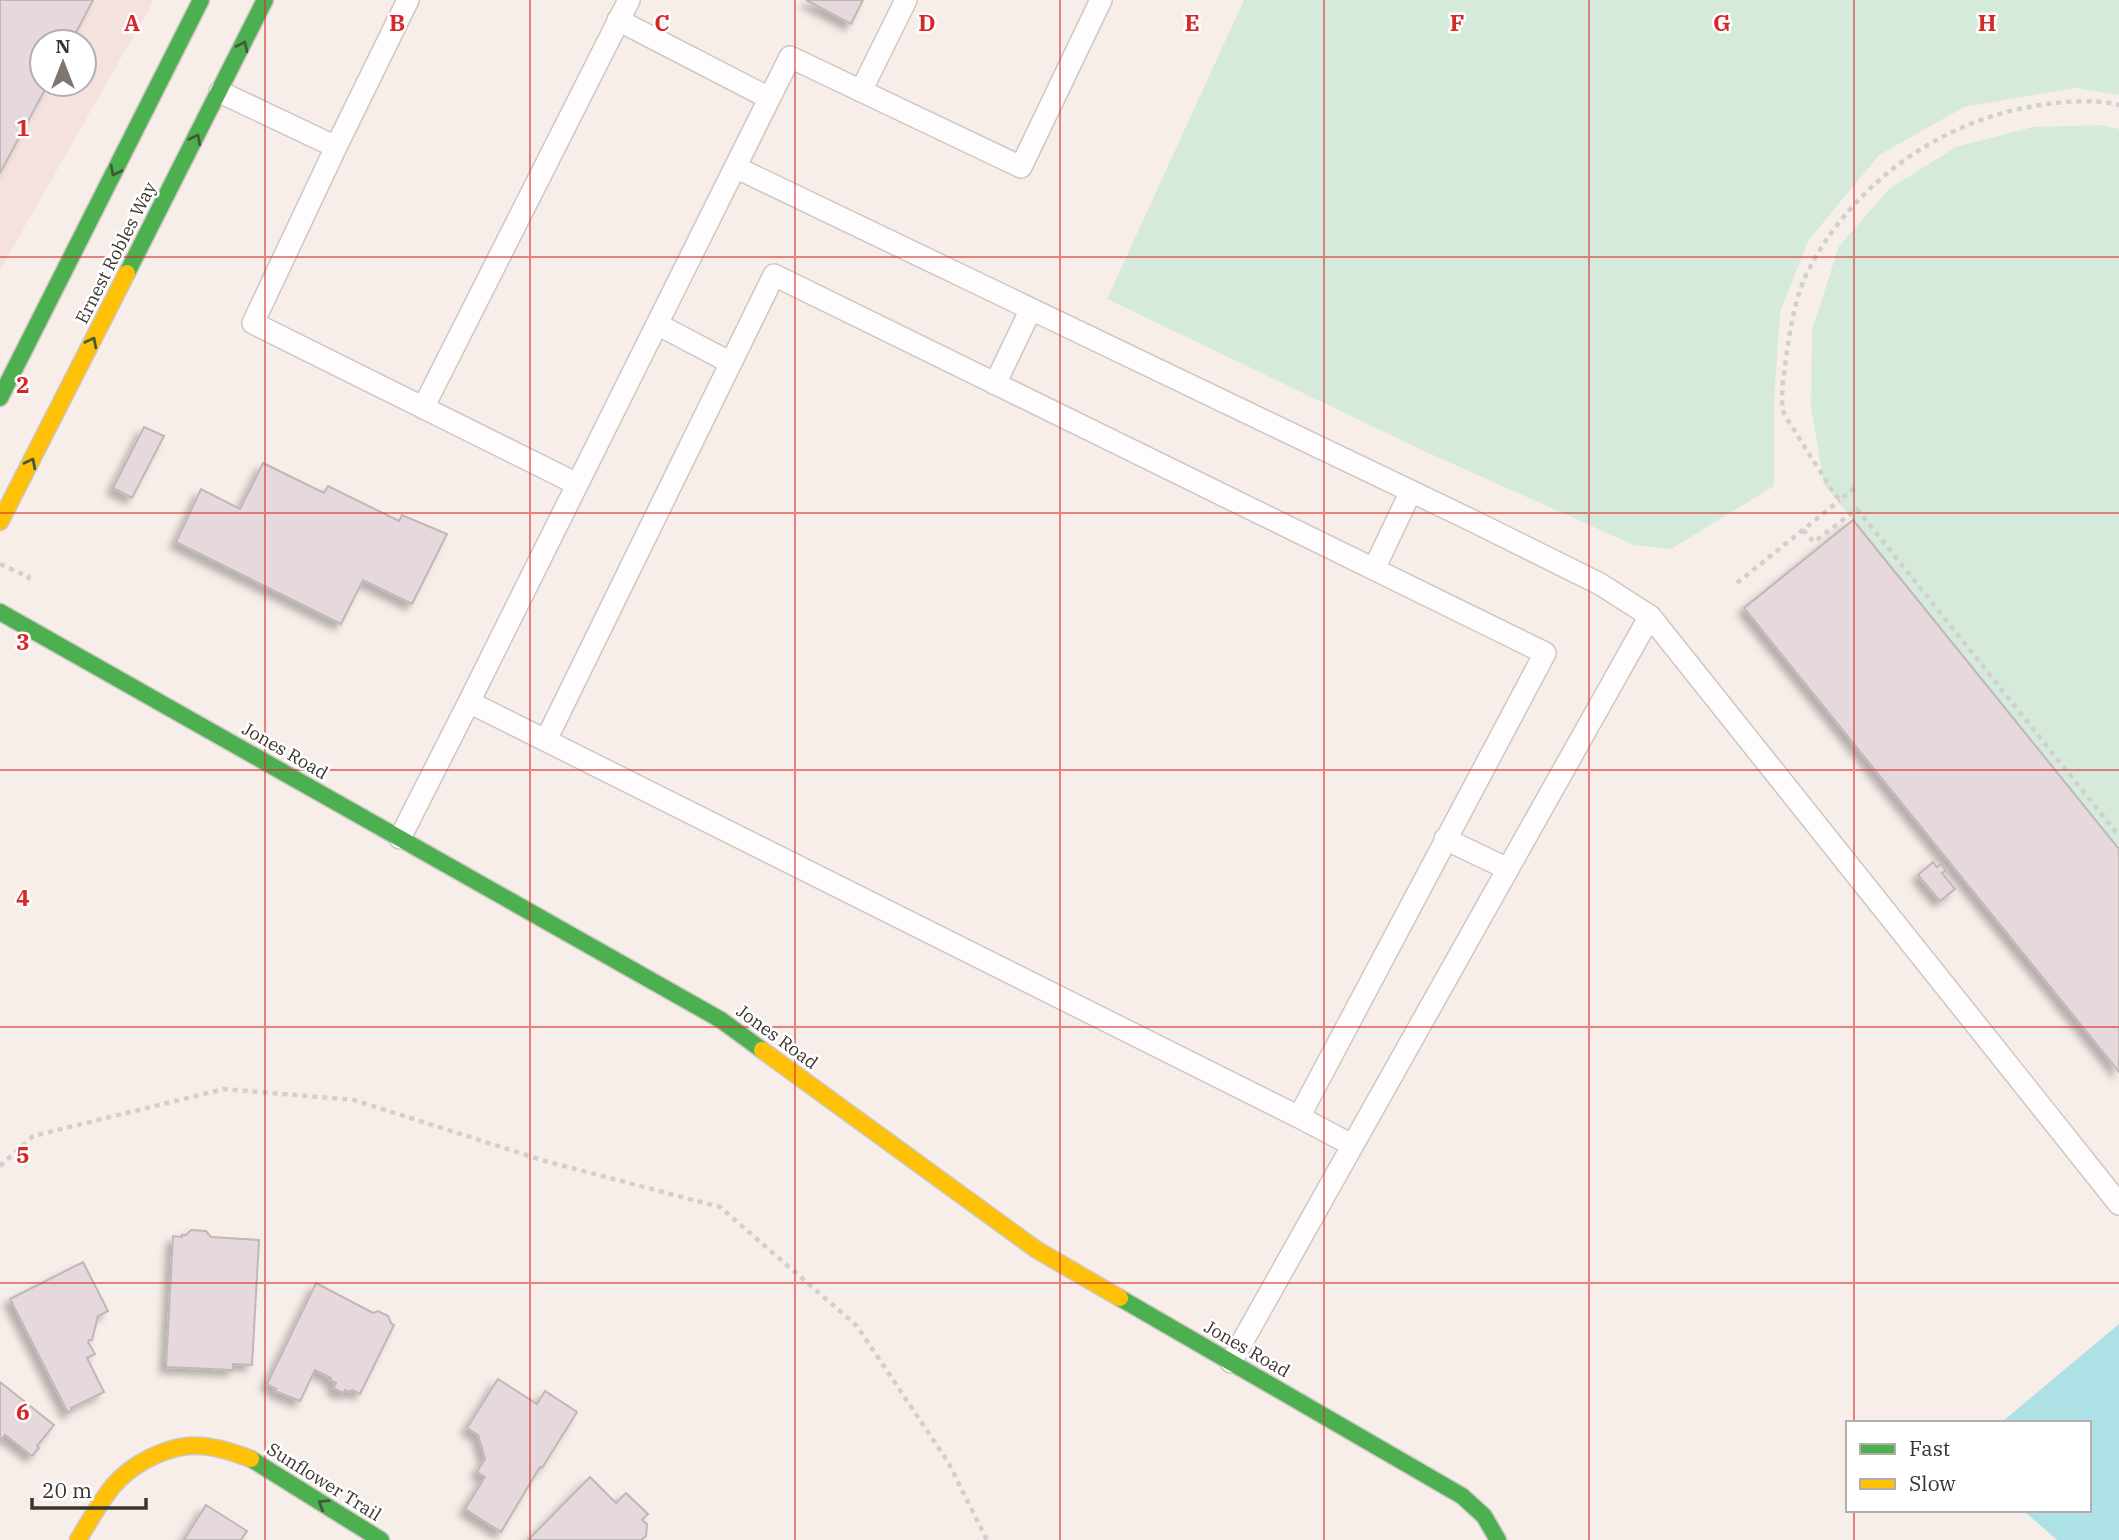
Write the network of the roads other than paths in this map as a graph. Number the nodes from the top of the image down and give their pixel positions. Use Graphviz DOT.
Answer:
graph roads {
  1 [pos="201,0"];
  2 [pos="265,0"];
  3 [pos="408,0"];
  4 [pos="629,0"];
  5 [pos="906,0"];
  6 [pos="1101,0"];
  7 [pos="618,20"];
  8 [pos="214,89"];
  9 [pos="861,91"];
  10 [pos="769,98"];
  11 [pos="336,147"];
  12 [pos="735,167"];
  13 [pos="1031,309"];
  14 [pos="657,324"];
  15 [pos="731,363"];
  16 [pos="11,375"];
  17 [pos="995,384"];
  18 [pos="0,398"];
  19 [pos="423,408"];
  20 [pos="577,484"];
  21 [pos="1410,491"];
  22 [pos="0,522"];
  23 [pos="1374,569"];
  24 [pos="0,612"];
  25 [pos="1650,616"];
  26 [pos="469,702"];
  27 [pos="546,740"];
  28 [pos="400,838"];
  29 [pos="1446,839"];
  30 [pos="1508,869"];
  31 [pos="1299,1117"];
  32 [pos="1352,1145"];
  33 [pos="2119,1204"];
  34 [pos="1231,1362"];
  35 [pos="78,1540"];
  36 [pos="381,1540"];
  37 [pos="1497,1540"];
  1 -- 16 [label="street, one-way"];
  8 -- 2 [label="street, Ernest Robles Way, one-way"];
  3 -- 11 [label="lane"];
  4 -- 7 [label="lane"];
  5 -- 9 [label="lane"];
  6 -- 9 [label="lane"];
  7 -- 10 [label="lane"];
  7 -- 19 [label="lane"];
  8 -- 11 [label="lane"];
  22 -- 8 [label="street, Ernest Robles Way, one-way"];
  9 -- 10 [label="lane"];
  10 -- 12 [label="lane"];
  11 -- 19 [label="lane"];
  12 -- 13 [label="lane"];
  12 -- 14 [label="lane"];
  13 -- 17 [label="lane"];
  13 -- 21 [label="lane"];
  14 -- 15 [label="lane"];
  14 -- 20 [label="lane"];
  15 -- 17 [label="lane"];
  15 -- 27 [label="lane"];
  16 -- 18 [label="street"];
  17 -- 23 [label="lane"];
  19 -- 20 [label="lane"];
  20 -- 26 [label="lane"];
  21 -- 23 [label="lane"];
  21 -- 25 [label="lane"];
  23 -- 29 [label="lane"];
  24 -- 28 [label="street, Jones Road"];
  25 -- 30 [label="lane"];
  25 -- 33 [label="lane"];
  26 -- 27 [label="lane"];
  26 -- 28 [label="lane"];
  27 -- 31 [label="lane"];
  28 -- 34 [label="street, Jones Road"];
  29 -- 30 [label="lane"];
  29 -- 31 [label="lane"];
  30 -- 32 [label="lane"];
  31 -- 32 [label="lane"];
  32 -- 34 [label="lane"];
  34 -- 37 [label="street, Jones Road"];
  36 -- 35 [label="street, Sunflower Trail, one-way"];
}
